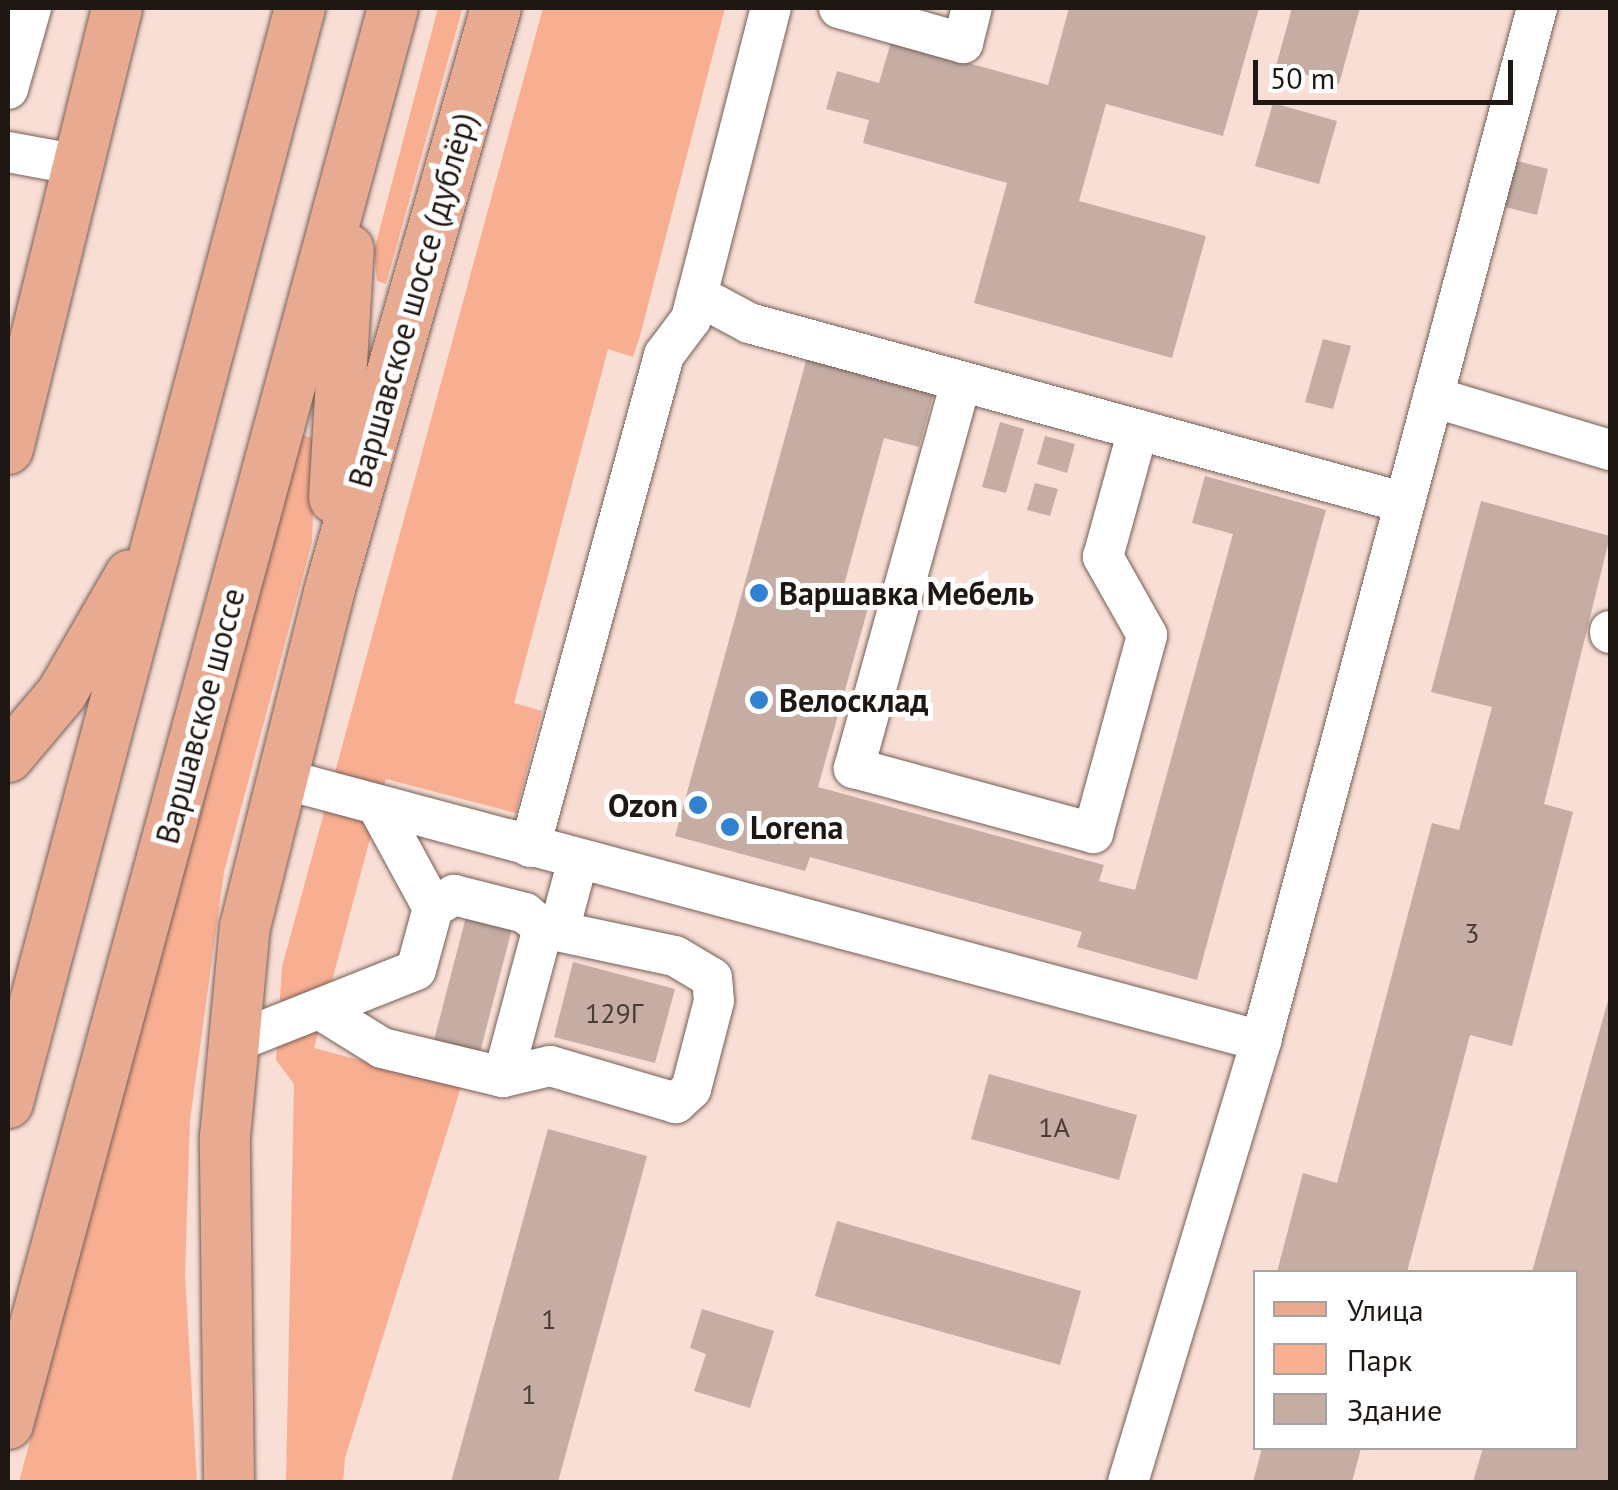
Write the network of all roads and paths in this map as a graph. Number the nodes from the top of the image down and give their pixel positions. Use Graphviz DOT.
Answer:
graph roads {
  1 [pos="31,8"];
  2 [pos="117,8"];
  3 [pos="300,8"];
  4 [pos="393,8"];
  5 [pos="496,8"];
  6 [pos="771,8"];
  7 [pos="839,8"];
  8 [pos="972,8"];
  9 [pos="1537,8"];
  10 [pos="8,88"];
  11 [pos="355,144"];
  12 [pos="8,152"];
  13 [pos="79,165"];
  14 [pos="698,295"];
  15 [pos="960,382"];
  16 [pos="1433,397"];
  17 [pos="1138,430"];
  18 [pos="8,450"];
  19 [pos="1610,450"];
  20 [pos="1405,503"];
  21 [pos="164,514"];
  22 [pos="328,592"];
  23 [pos="8,758"];
  24 [pos="279,778"];
  25 [pos="378,806"];
  26 [pos="530,847"];
  27 [pos="578,860"];
  28 [pos="433,908"];
  29 [pos="551,929"];
  30 [pos="324,1012"];
  31 [pos="1262,1041"];
  32 [pos="230,1044"];
  33 [pos="503,1077"];
  34 [pos="8,1102"];
  35 [pos="8,1424"];
  36 [pos="229,1482"];
  37 [pos="1128,1482"];
  1 -- 10 [label="street"];
  2 -- 13 [label="main road"];
  3 -- 21 [label="main road"];
  4 -- 11 [label="main road, Варшавское шоссе"];
  5 -- 22 [label="main road, Варшавское шоссе (дублёр)"];
  6 -- 14 [label="street"];
  7 -- 8 [label="street"];
  9 -- 16 [label="street"];
  11 -- 22 [label="main road"];
  11 -- 35 [label="main road, Варшавское шоссе"];
  12 -- 13 [label="street"];
  13 -- 18 [label="main road"];
  14 -- 15 [label="street"];
  14 -- 26 [label="street"];
  15 -- 17 [label="street"];
  15 -- 17 [label="street"];
  16 -- 19 [label="street"];
  16 -- 20 [label="street"];
  17 -- 20 [label="street"];
  20 -- 31 [label="street"];
  21 -- 23 [label="main road"];
  21 -- 34 [label="main road"];
  22 -- 24 [label="main road"];
  24 -- 25 [label="street"];
  24 -- 32 [label="main road"];
  25 -- 26 [label="street"];
  25 -- 28 [label="street"];
  26 -- 27 [label="street"];
  27 -- 29 [label="street"];
  27 -- 31 [label="street"];
  28 -- 29 [label="street"];
  28 -- 30 [label="street"];
  29 -- 33 [label="street"];
  29 -- 33 [label="street"];
  30 -- 32 [label="street"];
  30 -- 33 [label="street"];
  31 -- 37 [label="street"];
  32 -- 36 [label="main road"];
}
